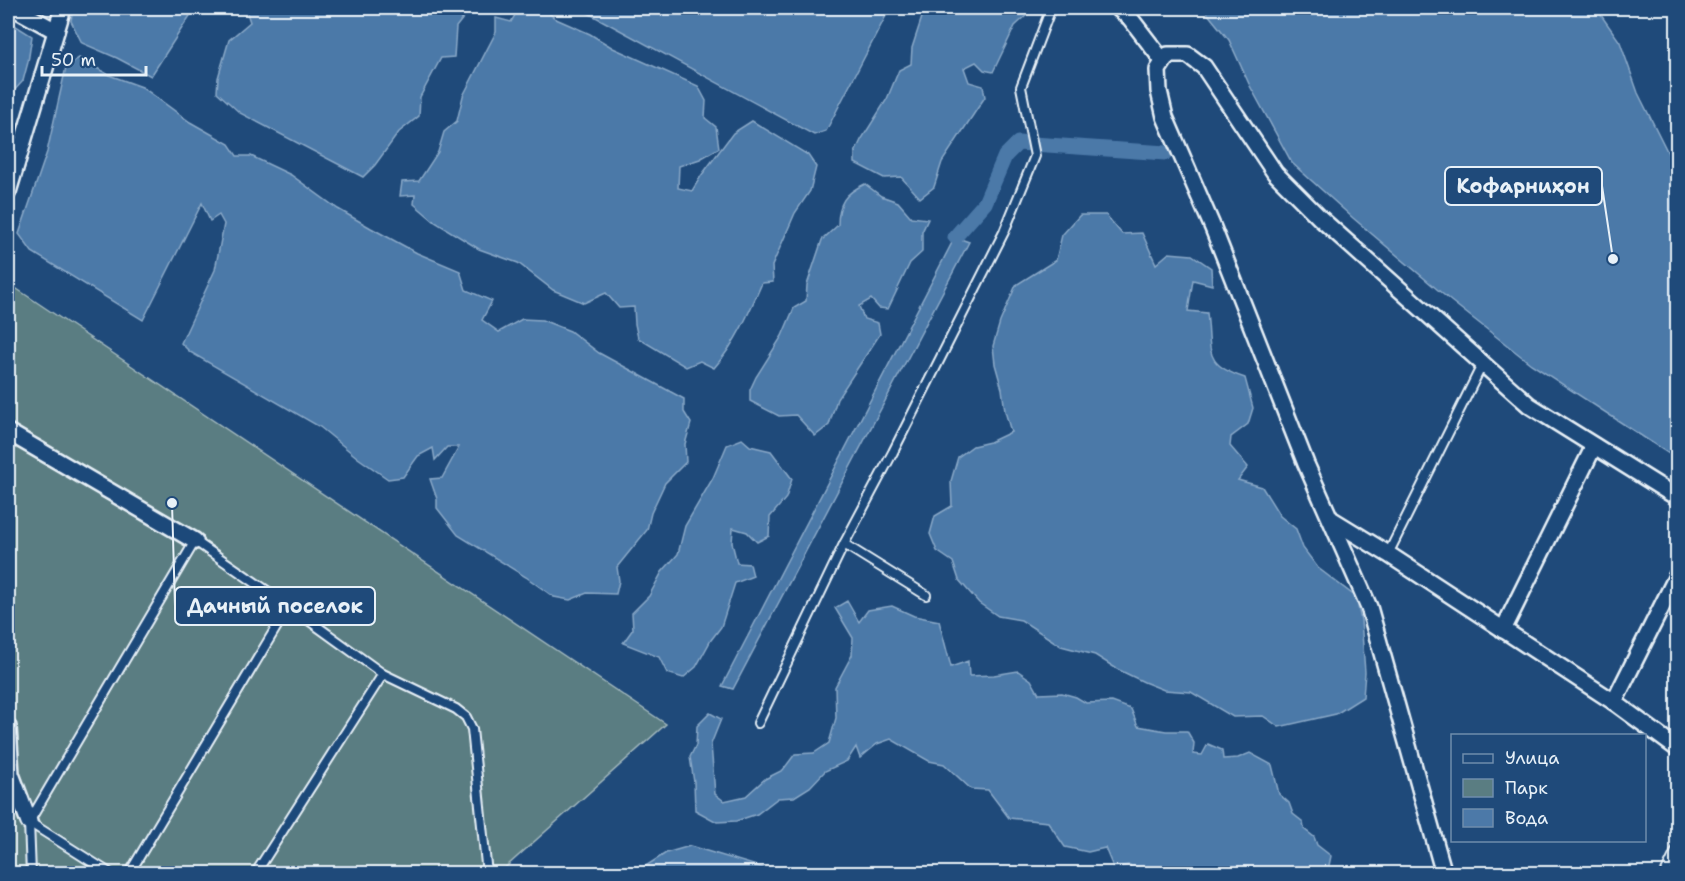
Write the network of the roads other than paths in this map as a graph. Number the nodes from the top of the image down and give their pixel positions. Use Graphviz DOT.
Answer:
graph roads {
  1 [pos="14,8"];
  2 [pos="63,8"];
  3 [pos="1051,8"];
  4 [pos="1118,8"];
  5 [pos="56,31"];
  6 [pos="1163,61"];
  7 [pos="8,192"];
  8 [pos="1483,363"];
  9 [pos="8,432"];
  10 [pos="1594,446"];
  11 [pos="1677,498"];
  12 [pos="1330,519"];
  13 [pos="195,541"];
  14 [pos="844,544"];
  15 [pos="1388,554"];
  16 [pos="1677,574"];
  17 [pos="926,595"];
  18 [pos="290,606"];
  19 [pos="1503,630"];
  20 [pos="384,674"];
  21 [pos="1614,702"];
  22 [pos="758,723"];
  23 [pos="8,727"];
  24 [pos="1677,749"];
  25 [pos="29,822"];
  26 [pos="1677,848"];
  27 [pos="31,873"];
  28 [pos="111,873"];
  29 [pos="129,873"];
  30 [pos="255,873"];
  31 [pos="487,873"];
  32 [pos="1444,873"];
  33 [pos="1665,873"];
  1 -- 5 [label="street"];
  2 -- 5 [label="street"];
  3 -- 14 [label="lane"];
  4 -- 6 [label="street"];
  5 -- 7 [label="street"];
  6 -- 8 [label="street"];
  6 -- 12 [label="street"];
  8 -- 10 [label="street"];
  8 -- 15 [label="lane"];
  9 -- 13 [label="street"];
  10 -- 11 [label="street"];
  10 -- 19 [label="street"];
  12 -- 15 [label="street"];
  12 -- 32 [label="street"];
  13 -- 18 [label="lane"];
  13 -- 25 [label="lane"];
  14 -- 17 [label="lane"];
  14 -- 22 [label="lane"];
  15 -- 19 [label="street"];
  16 -- 21 [label="street"];
  18 -- 20 [label="lane"];
  18 -- 29 [label="lane"];
  19 -- 21 [label="street"];
  20 -- 30 [label="lane"];
  20 -- 31 [label="lane"];
  21 -- 24 [label="street"];
  23 -- 25 [label="street"];
  25 -- 27 [label="lane"];
  25 -- 28 [label="lane"];
  26 -- 33 [label="lane"];
}
